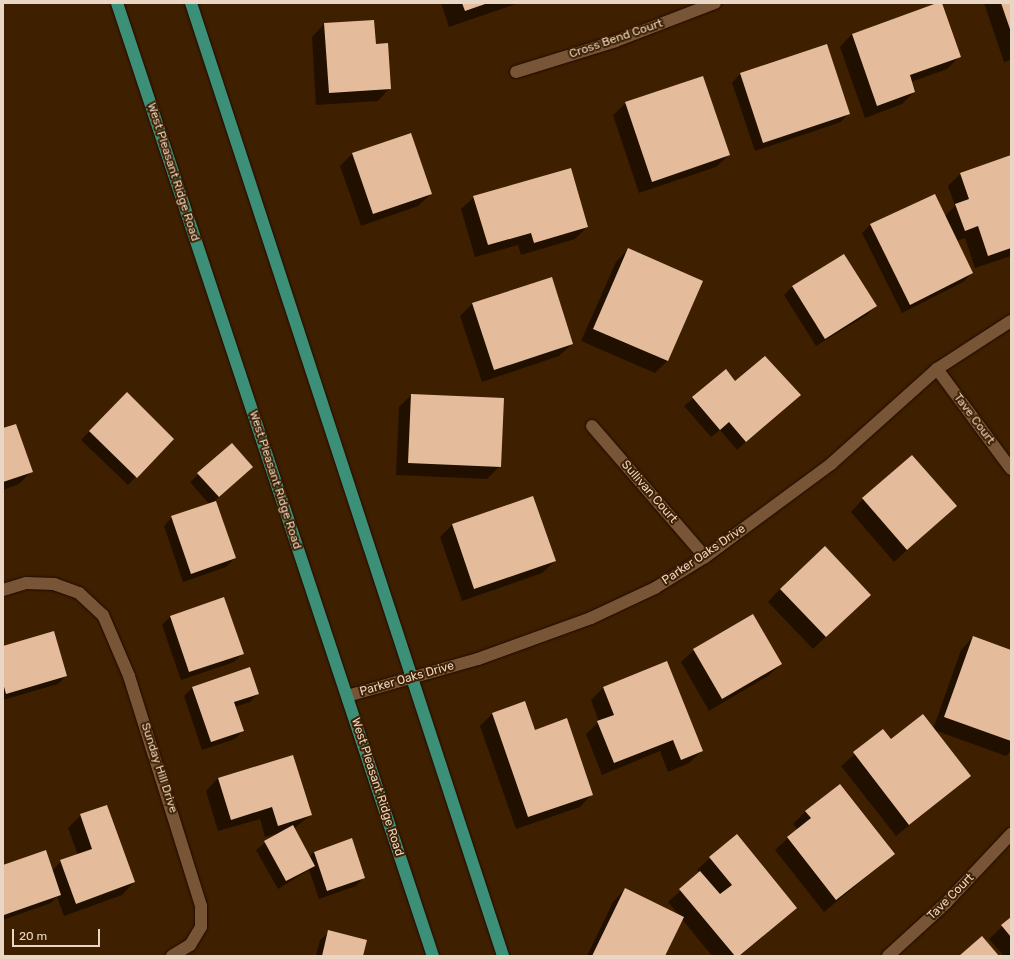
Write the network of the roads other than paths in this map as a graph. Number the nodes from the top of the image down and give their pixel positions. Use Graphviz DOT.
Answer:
graph roads {
  1 [pos="117,3"];
  2 [pos="191,3"];
  3 [pos="715,3"];
  4 [pos="516,72"];
  5 [pos="1011,320"];
  6 [pos="937,369"];
  7 [pos="592,426"];
  8 [pos="1011,469"];
  9 [pos="705,557"];
  10 [pos="3,590"];
  11 [pos="412,678"];
  12 [pos="347,696"];
  13 [pos="1011,834"];
  14 [pos="172,956"];
  15 [pos="433,956"];
  16 [pos="503,956"];
  17 [pos="888,956"];
  1 -- 12 [label="main road, West Pleasant Ridge Road"];
  2 -- 11 [label="main road"];
  3 -- 4 [label="street, Cross Bend Court"];
  5 -- 6 [label="street, Parker Oaks Drive"];
  6 -- 8 [label="street, Tave Court"];
  6 -- 9 [label="street, Parker Oaks Drive"];
  7 -- 9 [label="street, Sullivan Court"];
  9 -- 11 [label="street, Parker Oaks Drive"];
  10 -- 14 [label="street, Sunday Hill Drive"];
  11 -- 12 [label="street, Parker Oaks Drive"];
  11 -- 16 [label="main road"];
  12 -- 15 [label="main road, West Pleasant Ridge Road"];
  13 -- 17 [label="street, Tave Court"];
}
